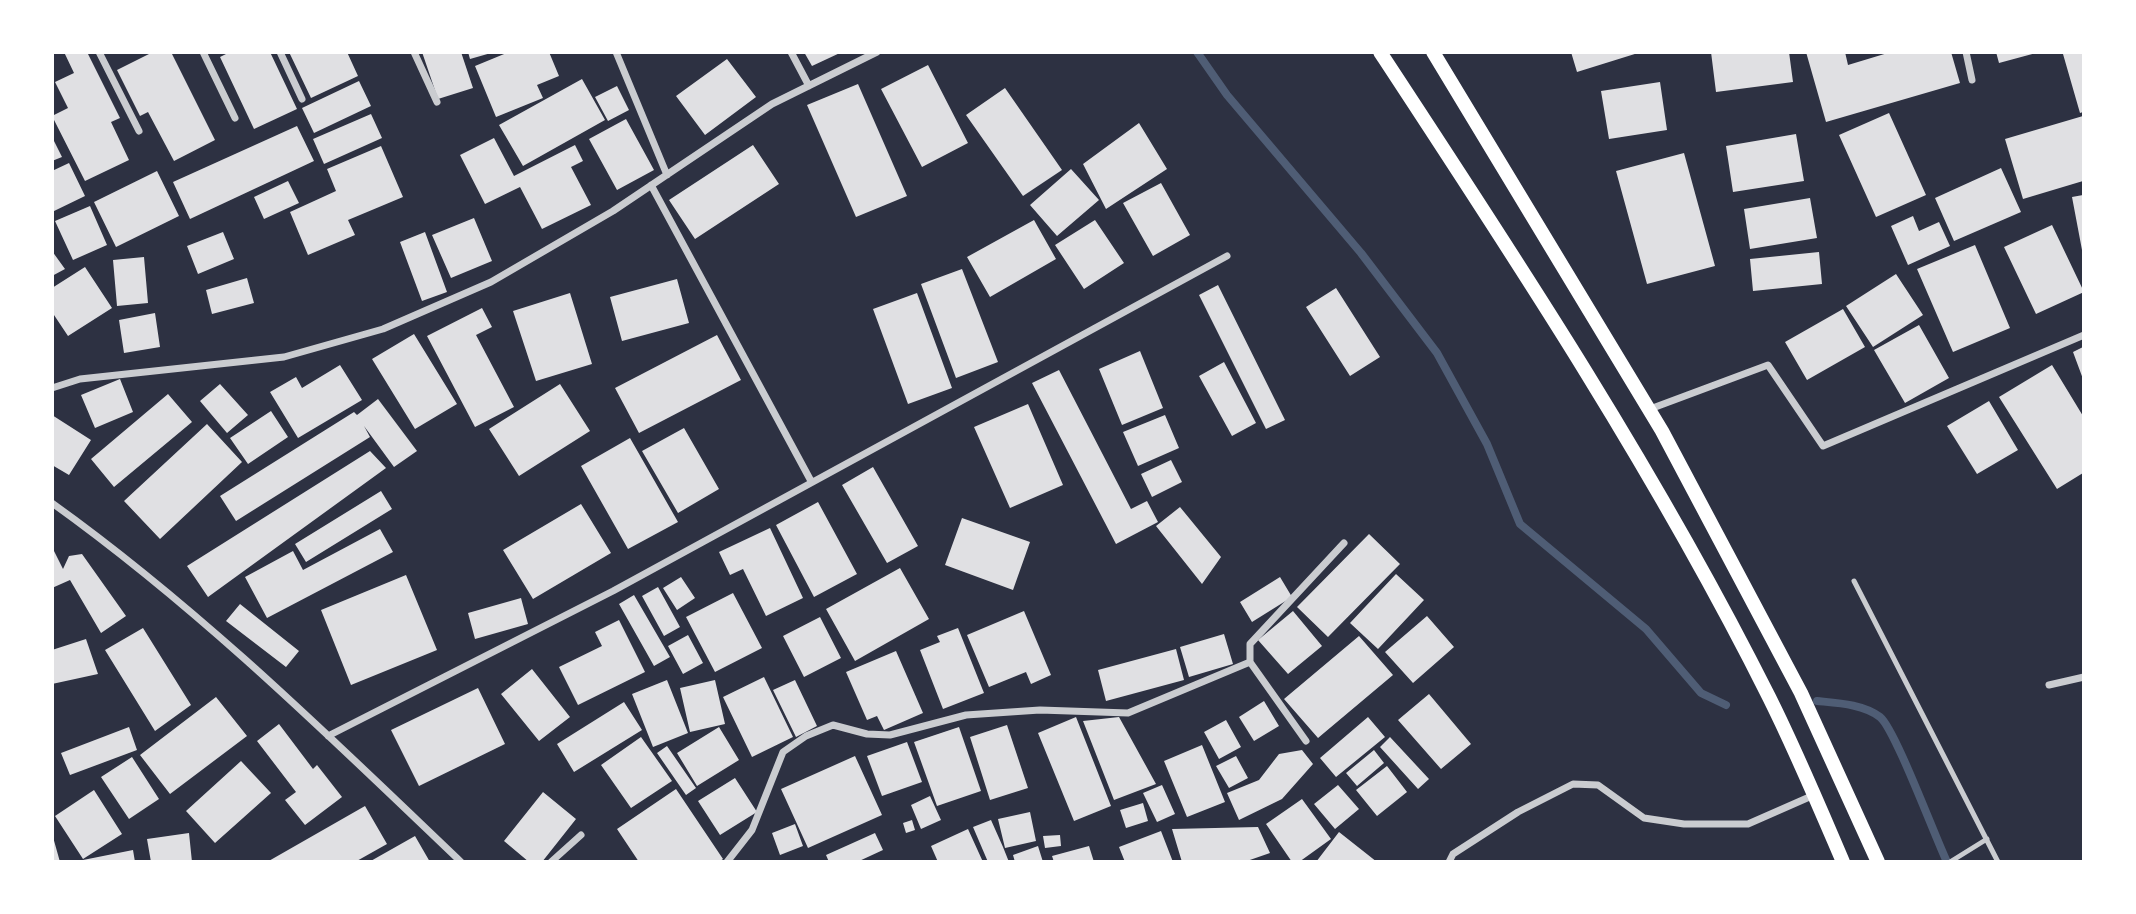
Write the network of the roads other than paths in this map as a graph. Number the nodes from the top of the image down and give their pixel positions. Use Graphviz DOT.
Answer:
graph roads {
  1 [pos="99,52"];
  2 [pos="203,52"];
  3 [pos="280,52"];
  4 [pos="414,52"];
  5 [pos="616,52"];
  6 [pos="791,52"];
  7 [pos="877,52"];
  8 [pos="1380,52"];
  9 [pos="1433,52"];
  10 [pos="1966,52"];
  11 [pos="1972,80"];
  12 [pos="809,86"];
  13 [pos="302,99"];
  14 [pos="437,102"];
  15 [pos="235,118"];
  16 [pos="139,131"];
  17 [pos="667,175"];
  18 [pos="651,185"];
  19 [pos="1227,256"];
  20 [pos="2084,335"];
  21 [pos="52,388"];
  22 [pos="1650,409"];
  23 [pos="811,481"];
  24 [pos="52,503"];
  25 [pos="1345,543"];
  26 [pos="1854,581"];
  27 [pos="1250,662"];
  28 [pos="2084,677"];
  29 [pos="2049,685"];
  30 [pos="328,736"];
  31 [pos="1306,741"];
  32 [pos="1814,795"];
  33 [pos="581,835"];
  34 [pos="1987,839"];
  35 [pos="457,860"];
  36 [pos="551,862"];
  37 [pos="727,862"];
  38 [pos="1449,862"];
  39 [pos="1843,862"];
  40 [pos="1878,862"];
  41 [pos="1950,862"];
  42 [pos="1998,862"];
  1 -- 16 [label="street"];
  2 -- 15 [label="street"];
  3 -- 13 [label="street"];
  4 -- 14 [label="street"];
  5 -- 17 [label="street"];
  6 -- 12 [label="street"];
  7 -- 12 [label="street"];
  8 -- 32 [label="main road"];
  9 -- 22 [label="main road"];
  10 -- 11 [label="street"];
  12 -- 17 [label="street"];
  17 -- 18 [label="street"];
  18 -- 21 [label="street"];
  18 -- 23 [label="street"];
  19 -- 23 [label="street"];
  20 -- 22 [label="street"];
  22 -- 40 [label="main road"];
  23 -- 30 [label="street"];
  24 -- 30 [label="street"];
  25 -- 27 [label="street"];
  26 -- 34 [label="lane"];
  27 -- 31 [label="street"];
  27 -- 37 [label="street"];
  28 -- 29 [label="street"];
  30 -- 35 [label="street"];
  32 -- 38 [label="street"];
  32 -- 39 [label="main road"];
  33 -- 36 [label="street"];
  34 -- 41 [label="lane"];
  34 -- 42 [label="lane"];
}
